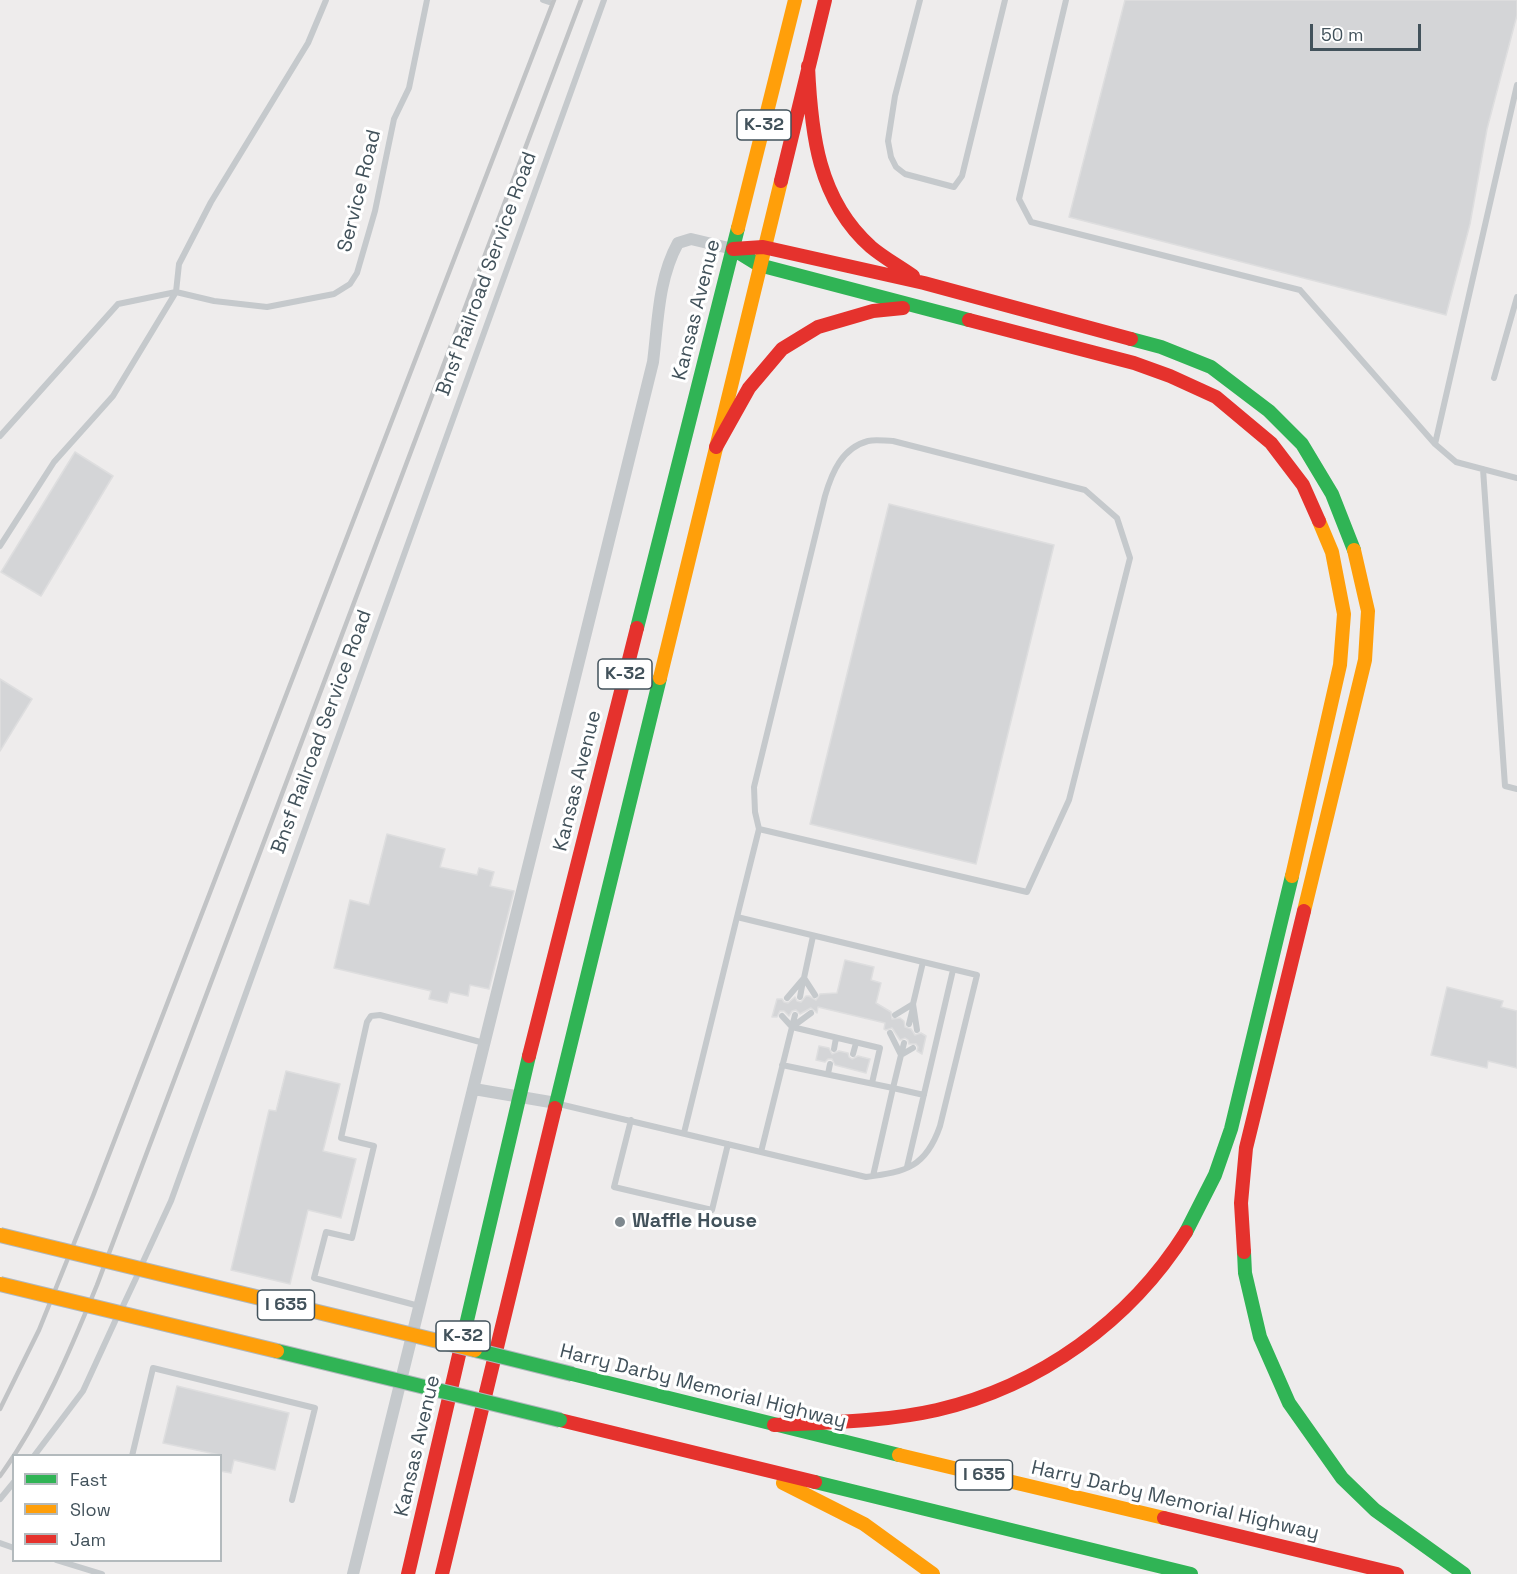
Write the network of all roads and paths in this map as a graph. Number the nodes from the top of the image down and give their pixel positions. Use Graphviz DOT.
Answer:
graph roads {
  1 [pos="326,0"];
  2 [pos="427,0"];
  3 [pos="604,0"];
  4 [pos="795,0"];
  5 [pos="825,0"];
  6 [pos="920,0"];
  7 [pos="1005,0"];
  8 [pos="1066,0"];
  9 [pos="808,66"];
  10 [pos="1517,85"];
  11 [pos="763,248"];
  12 [pos="733,249"];
  13 [pos="759,265"];
  14 [pos="924,283"];
  15 [pos="176,292"];
  16 [pos="1517,295"];
  17 [pos="919,307"];
  18 [pos="1494,378"];
  19 [pos="0,436"];
  20 [pos="1435,444"];
  21 [pos="716,447"];
  22 [pos="1483,469"];
  23 [pos="1517,478"];
  24 [pos="0,546"];
  25 [pos="1517,789"];
  26 [pos="759,829"];
  27 [pos="737,917"];
  28 [pos="813,936"];
  29 [pos="923,963"];
  30 [pos="953,970"];
  31 [pos="804,978"];
  32 [pos="815,995"];
  33 [pos="800,997"];
  34 [pos="787,998"];
  35 [pos="914,1004"];
  36 [pos="811,1013"];
  37 [pos="795,1015"];
  38 [pos="895,1015"];
  39 [pos="782,1016"];
  40 [pos="909,1024"];
  41 [pos="792,1027"];
  42 [pos="917,1030"];
  43 [pos="890,1033"];
  44 [pos="836,1038"];
  45 [pos="856,1042"];
  46 [pos="485,1043"];
  47 [pos="904,1043"];
  48 [pos="913,1048"];
  49 [pos="834,1049"];
  50 [pos="853,1054"];
  51 [pos="901,1055"];
  52 [pos="830,1064"];
  53 [pos="783,1065"];
  54 [pos="850,1069"];
  55 [pos="828,1074"];
  56 [pos="848,1078"];
  57 [pos="872,1083"];
  58 [pos="893,1088"];
  59 [pos="474,1089"];
  60 [pos="924,1095"];
  61 [pos="518,1098"];
  62 [pos="556,1103"];
  63 [pos="630,1120"];
  64 [pos="684,1133"];
  65 [pos="728,1144"];
  66 [pos="761,1152"];
  67 [pos="907,1167"];
  68 [pos="873,1176"];
  69 [pos="0,1235"];
  70 [pos="0,1284"];
  71 [pos="420,1306"];
  72 [pos="774,1425"];
  73 [pos="35,1454"];
  74 [pos="132,1454"];
  75 [pos="747,1465"];
  76 [pos="12,1484"];
  77 [pos="0,1499"];
  78 [pos="292,1500"];
  79 [pos="63,1562"];
  80 [pos="102,1574"];
  81 [pos="354,1574"];
  82 [pos="408,1574"];
  83 [pos="442,1574"];
  84 [pos="933,1574"];
  85 [pos="1191,1574"];
  86 [pos="1397,1574"];
  87 [pos="1464,1574"];
  1 -- 15 [label="lane"];
  2 -- 15 [label="lane, Service Road"];
  3 -- 73 [label="lane, Bnsf Railroad Service Road"];
  4 -- 12 [label="main road, Kansas Avenue / K-32"];
  5 -- 9 [label="main road, K-32"];
  6 -- 7 [label="lane"];
  8 -- 20 [label="lane"];
  9 -- 11 [label="main road, K-32"];
  9 -- 14 [label="main road"];
  10 -- 20 [label="lane"];
  11 -- 12 [label="main road"];
  11 -- 13 [label="main road, K-32"];
  11 -- 14 [label="main road"];
  12 -- 13 [label="main road"];
  12 -- 46 [label="street"];
  12 -- 61 [label="main road, Kansas Avenue / K-32"];
  13 -- 17 [label="main road"];
  13 -- 21 [label="main road, K-32"];
  14 -- 87 [label="main road"];
  15 -- 19 [label="lane, Service Road"];
  15 -- 24 [label="lane"];
  16 -- 18 [label="lane"];
  17 -- 21 [label="main road"];
  17 -- 72 [label="main road"];
  20 -- 22 [label="lane"];
  21 -- 62 [label="main road, K-32"];
  22 -- 23 [label="lane"];
  22 -- 25 [label="lane"];
  26 -- 26 [label="lane"];
  26 -- 27 [label="lane"];
  27 -- 28 [label="lane"];
  27 -- 64 [label="lane"];
  28 -- 29 [label="lane"];
  28 -- 31 [label="lane"];
  29 -- 30 [label="lane"];
  29 -- 35 [label="lane"];
  30 -- 60 [label="lane"];
  30 -- 67 [label="lane"];
  31 -- 32 [label="lane"];
  31 -- 33 [label="lane"];
  31 -- 34 [label="lane"];
  35 -- 38 [label="lane"];
  35 -- 40 [label="lane"];
  35 -- 42 [label="lane"];
  36 -- 41 [label="lane"];
  37 -- 41 [label="lane"];
  39 -- 41 [label="lane"];
  41 -- 44 [label="lane"];
  41 -- 53 [label="lane"];
  43 -- 51 [label="lane"];
  44 -- 45 [label="lane"];
  44 -- 49 [label="lane"];
  45 -- 50 [label="lane"];
  45 -- 57 [label="lane"];
  46 -- 59 [label="street"];
  46 -- 71 [label="lane"];
  47 -- 51 [label="lane"];
  48 -- 51 [label="lane"];
  51 -- 58 [label="lane"];
  52 -- 55 [label="lane"];
  53 -- 55 [label="lane"];
  53 -- 66 [label="lane"];
  54 -- 56 [label="lane"];
  55 -- 56 [label="lane"];
  56 -- 57 [label="lane"];
  57 -- 58 [label="lane"];
  58 -- 60 [label="lane"];
  58 -- 68 [label="lane"];
  59 -- 61 [label="street"];
  59 -- 71 [label="street"];
  60 -- 67 [label="lane"];
  61 -- 62 [label="street"];
  61 -- 82 [label="main road, Kansas Avenue / K-32"];
  62 -- 63 [label="lane"];
  62 -- 83 [label="main road, K-32"];
  63 -- 64 [label="lane"];
  63 -- 65 [label="lane"];
  64 -- 65 [label="lane"];
  65 -- 66 [label="lane"];
  66 -- 68 [label="lane"];
  67 -- 68 [label="lane"];
  69 -- 72 [label="main road, Harry Darby Memorial Highway / I 635, bridge"];
  70 -- 75 [label="main road, I 635, bridge"];
  71 -- 81 [label="street"];
  72 -- 86 [label="main road, Harry Darby Memorial Highway / I 635"];
  74 -- 78 [label="lane"];
  75 -- 84 [label="main road"];
  75 -- 85 [label="main road, I 635"];
  76 -- 77 [label="lane"];
  79 -- 80 [label="lane"];
}
